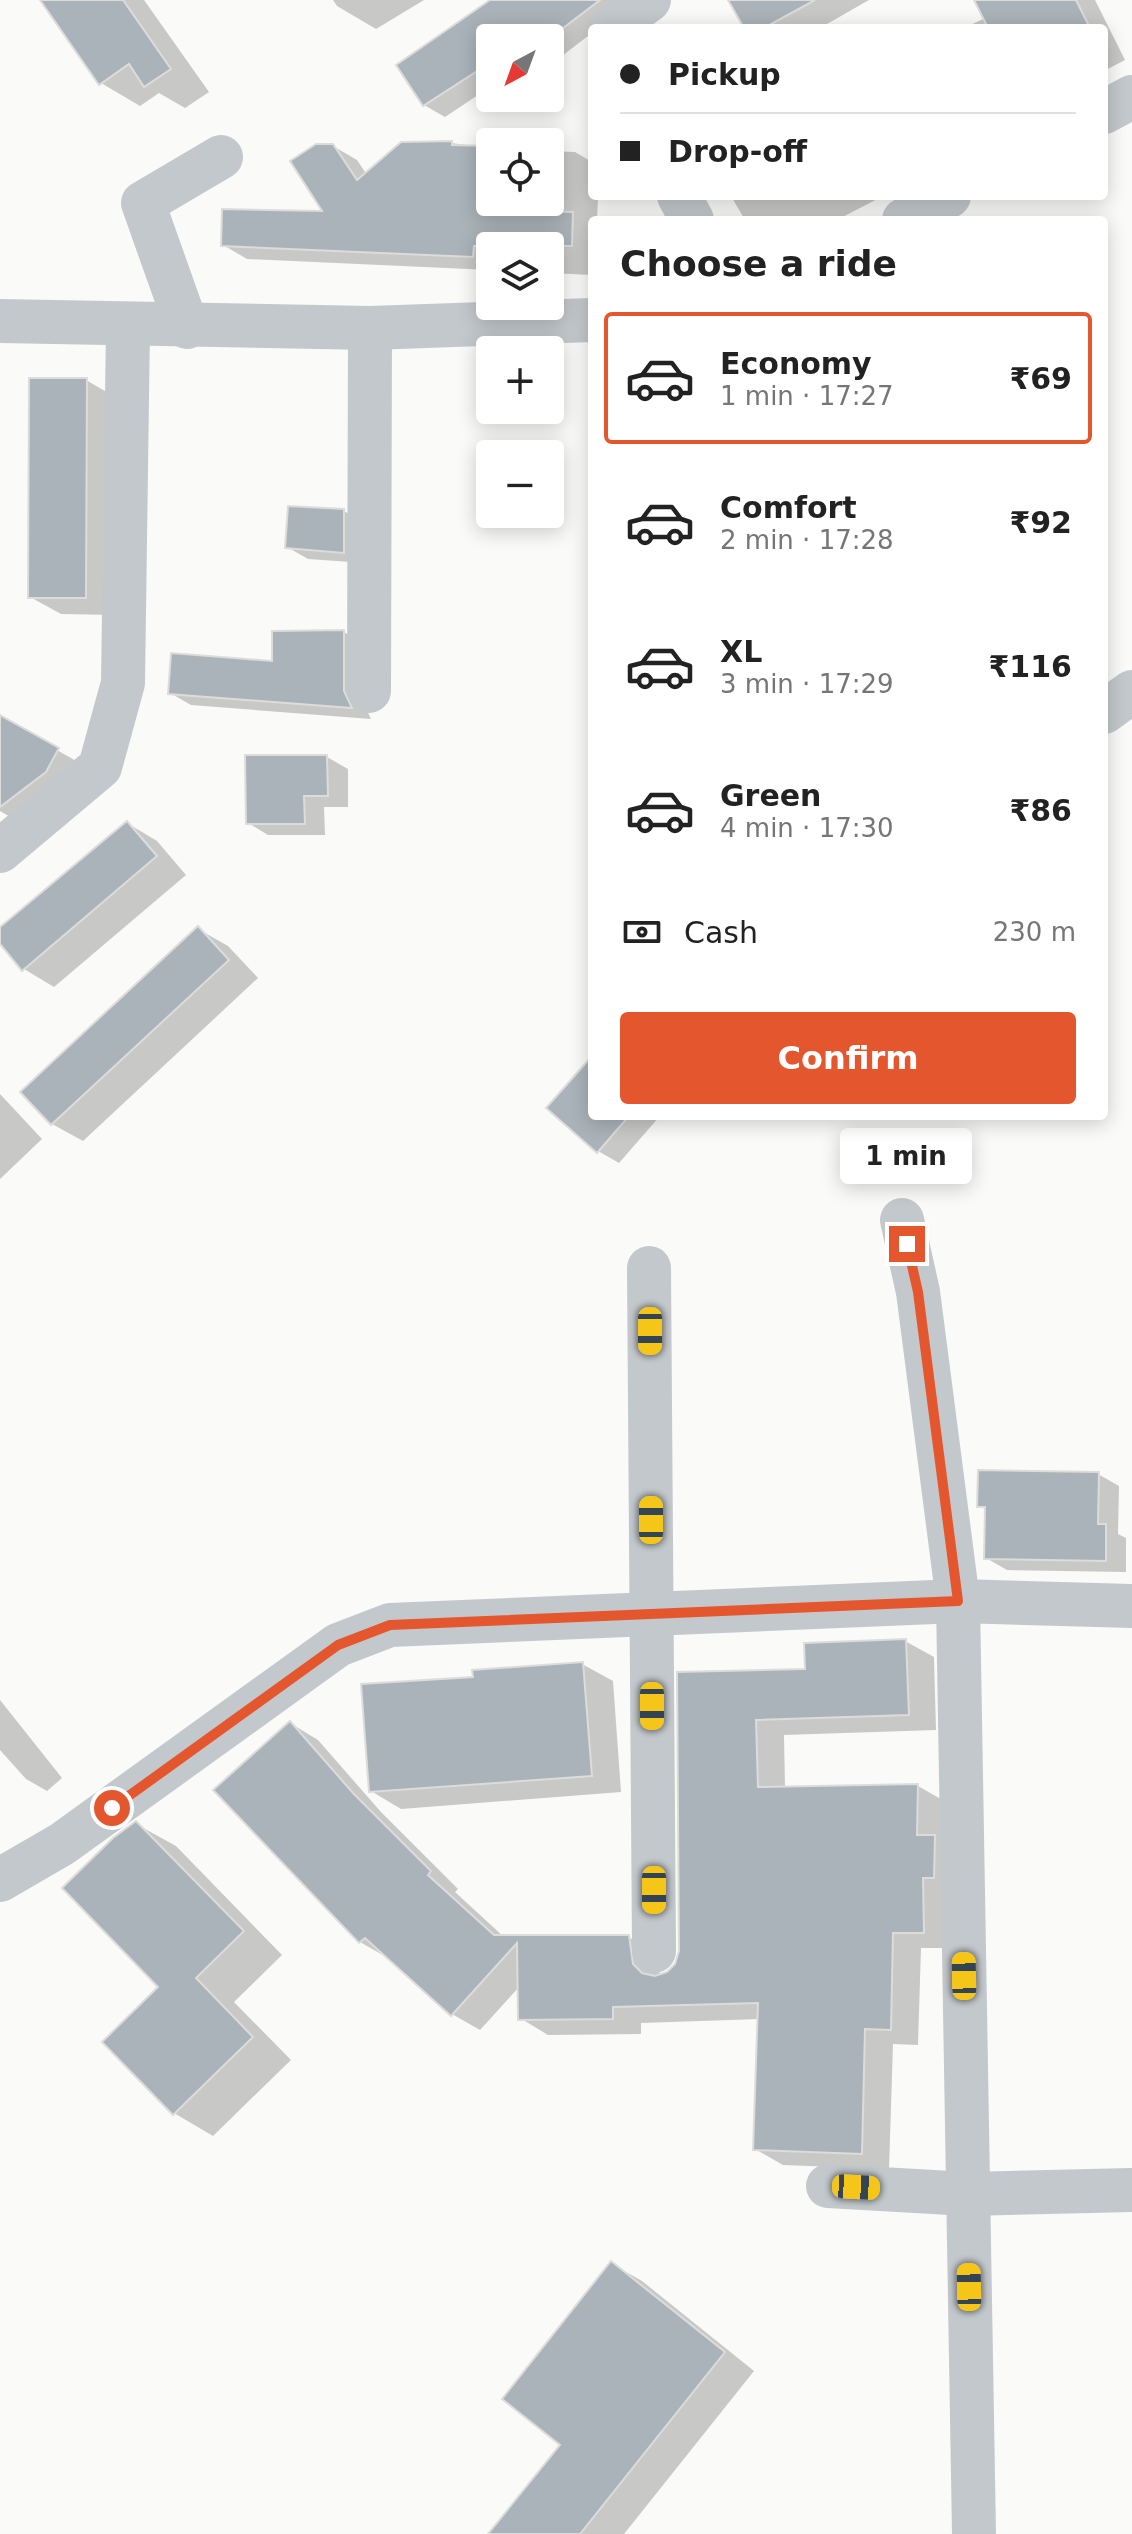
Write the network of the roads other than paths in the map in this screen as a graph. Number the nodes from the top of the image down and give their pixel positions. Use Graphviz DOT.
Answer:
graph roads {
  1 [pos="649,0"];
  2 [pos="616,24"];
  3 [pos="1132,97"];
  4 [pos="1108,110"];
  5 [pos="221,157"];
  6 [pos="942,200"];
  7 [pos="912,216"];
  8 [pos="588,320"];
  9 [pos="0,321"];
  10 [pos="128,326"];
  11 [pos="187,327"];
  12 [pos="370,328"];
  13 [pos="369,691"];
  14 [pos="1132,692"];
  15 [pos="1108,709"];
  16 [pos="0,851"];
  17 [pos="902,1220"];
  18 [pos="649,1268"];
  19 [pos="958,1601"];
  20 [pos="1132,1606"];
  21 [pos="652,1614"];
  22 [pos="0,1880"];
  23 [pos="654,1951"];
  24 [pos="828,2186"];
  25 [pos="1132,2190"];
  26 [pos="968,2194"];
  27 [pos="974,2534"];
  1 -- 2 [label="street"];
  3 -- 4 [label="street"];
  5 -- 11 [label="street"];
  6 -- 7 [label="street"];
  8 -- 12 [label="street"];
  9 -- 10 [label="street"];
  10 -- 11 [label="street"];
  10 -- 16 [label="street"];
  11 -- 12 [label="street"];
  12 -- 13 [label="street"];
  14 -- 15 [label="street"];
  17 -- 19 [label="street"];
  18 -- 21 [label="street"];
  19 -- 20 [label="street"];
  19 -- 21 [label="street"];
  19 -- 26 [label="street"];
  21 -- 22 [label="street"];
  21 -- 23 [label="street"];
  24 -- 26 [label="street"];
  25 -- 26 [label="street"];
  26 -- 27 [label="street"];
}
